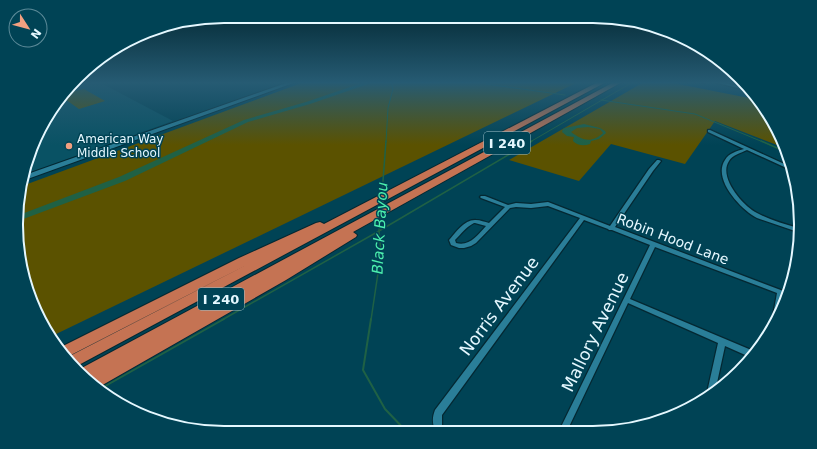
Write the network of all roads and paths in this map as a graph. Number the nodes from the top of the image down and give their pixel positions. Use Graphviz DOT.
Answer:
graph roads {
  1 [pos="235,103"];
  2 [pos="563,103"];
  3 [pos="581,103"];
  4 [pos="708,131"];
  5 [pos="747,149"];
  6 [pos="659,161"];
  7 [pos="785,166"];
  8 [pos="29,177"];
  9 [pos="483,197"];
  10 [pos="508,207"];
  11 [pos="583,218"];
  12 [pos="357,220"];
  13 [pos="490,225"];
  14 [pos="611,229"];
  15 [pos="794,229"];
  16 [pos="653,245"];
  17 [pos="782,293"];
  18 [pos="627,300"];
  19 [pos="722,343"];
  20 [pos="68,351"];
  21 [pos="748,353"];
  22 [pos="76,361"];
  23 [pos="88,372"];
  24 [pos="98,381"];
  25 [pos="712,386"];
  26 [pos="438,426"];
  27 [pos="565,426"];
  1 -- 8 [label="main road"];
  2 -- 12 [label="highway, I 240"];
  3 -- 12 [label="highway, I 240"];
  4 -- 5 [label="street"];
  5 -- 7 [label="street"];
  5 -- 15 [label="street"];
  6 -- 14 [label="street"];
  9 -- 10 [label="street"];
  10 -- 11 [label="street, Robin Hood Lane"];
  10 -- 13 [label="street"];
  11 -- 14 [label="street, Robin Hood Lane"];
  11 -- 26 [label="street, Norris Avenue"];
  12 -- 20 [label="highway"];
  12 -- 22 [label="highway, I 240"];
  12 -- 23 [label="highway, I 240"];
  12 -- 24 [label="highway"];
  13 -- 13 [label="street"];
  14 -- 16 [label="street, Robin Hood Lane"];
  16 -- 17 [label="street, Robin Hood Lane"];
  16 -- 18 [label="street, Mallory Avenue"];
  18 -- 19 [label="street"];
  18 -- 27 [label="street, Mallory Avenue"];
  19 -- 21 [label="street"];
  19 -- 25 [label="street"];
}
